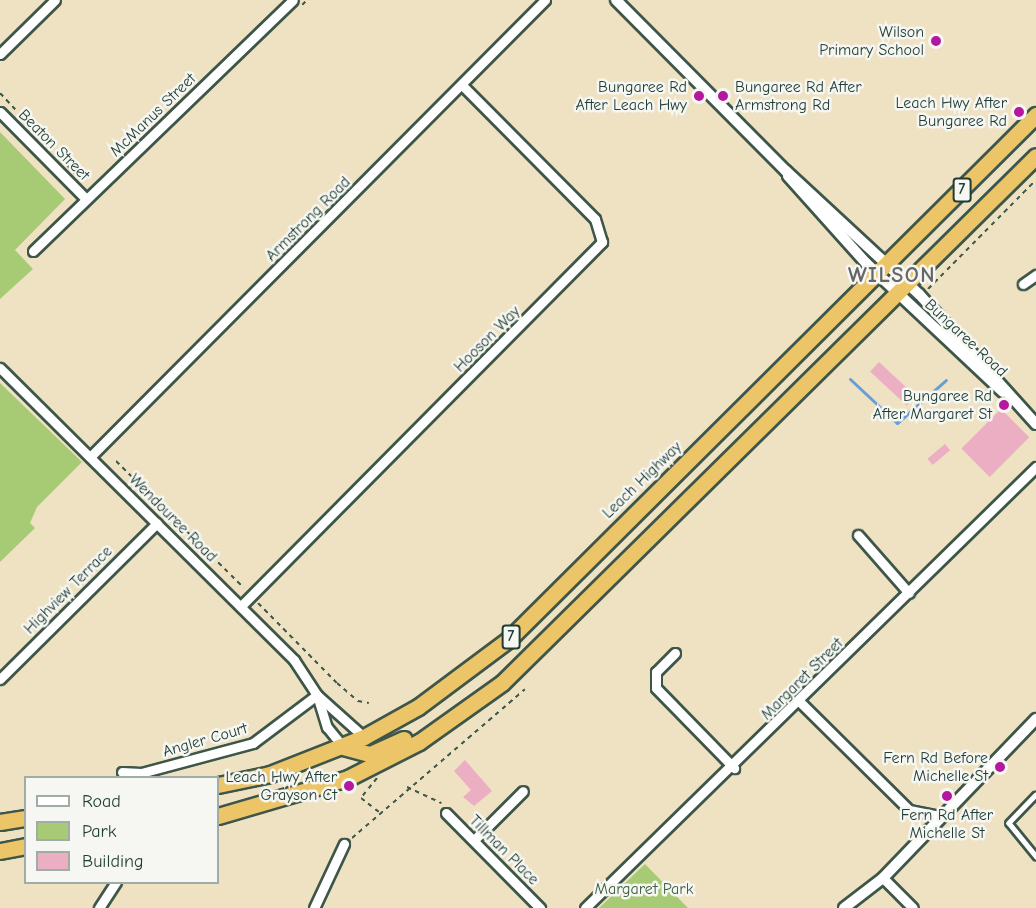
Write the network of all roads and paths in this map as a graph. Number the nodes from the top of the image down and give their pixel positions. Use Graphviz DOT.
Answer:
graph roads {
  1 [pos="55,0"];
  2 [pos="293,0"];
  3 [pos="545,0"];
  4 [pos="616,0"];
  5 [pos="0,54"];
  6 [pos="462,85"];
  7 [pos="0,93"];
  8 [pos="0,112"];
  9 [pos="1036,115"];
  10 [pos="1036,156"];
  11 [pos="1036,180"];
  12 [pos="70,183"];
  13 [pos="86,199"];
  14 [pos="33,251"];
  15 [pos="883,269"];
  16 [pos="1036,275"];
  17 [pos="1023,284"];
  18 [pos="927,290"];
  19 [pos="904,291"];
  20 [pos="0,368"];
  21 [pos="1036,424"];
  22 [pos="90,457"];
  23 [pos="116,461"];
  24 [pos="1036,467"];
  25 [pos="157,523"];
  26 [pos="858,535"];
  27 [pos="909,593"];
  28 [pos="251,596"];
  29 [pos="241,606"];
  30 [pos="675,653"];
  31 [pos="0,679"];
  32 [pos="525,689"];
  33 [pos="317,695"];
  34 [pos="800,702"];
  35 [pos="369,703"];
  36 [pos="463,710"];
  37 [pos="1036,719"];
  38 [pos="364,738"];
  39 [pos="343,747"];
  40 [pos="734,768"];
  41 [pos="122,772"];
  42 [pos="368,778"];
  43 [pos="219,785"];
  44 [pos="407,787"];
  45 [pos="523,791"];
  46 [pos="1036,795"];
  47 [pos="379,812"];
  48 [pos="446,813"];
  49 [pos="219,816"];
  50 [pos="939,816"];
  51 [pos="24,818"];
  52 [pos="0,822"];
  53 [pos="474,840"];
  54 [pos="344,844"];
  55 [pos="24,846"];
  56 [pos="0,851"];
  57 [pos="1036,856"];
  58 [pos="883,878"];
  59 [pos="115,884"];
  60 [pos="99,908"];
  61 [pos="314,908"];
  62 [pos="540,908"];
  63 [pos="585,908"];
  64 [pos="844,908"];
  65 [pos="913,908"];
  1 -- 5 [label="street"];
  2 -- 13 [label="street, McManus Street"];
  3 -- 6 [label="street, Armstrong Road"];
  4 -- 15 [label="street, Bungaree Road"];
  6 -- 22 [label="street, Armstrong Road"];
  6 -- 28 [label="street, Hooson Way"];
  7 -- 12 [label="path"];
  8 -- 12 [label="street, Beaton Street"];
  9 -- 15 [label="highway, Leach Highway / 7"];
  10 -- 19 [label="highway, 7"];
  11 -- 18 [label="path"];
  12 -- 13 [label="street, Beaton Street"];
  13 -- 14 [label="street, McManus Street"];
  15 -- 19 [label="street, Bungaree Road"];
  15 -- 38 [label="highway, Leach Highway / 7"];
  16 -- 17 [label="street"];
  19 -- 21 [label="street, Bungaree Road"];
  19 -- 36 [label="highway, 7"];
  20 -- 22 [label="street, Wendouree Road"];
  22 -- 25 [label="street, Wendouree Road"];
  23 -- 28 [label="path"];
  24 -- 27 [label="street, Margaret Street"];
  25 -- 29 [label="street, Wendouree Road"];
  25 -- 31 [label="street, Highview Terrace"];
  26 -- 27 [label="street"];
  27 -- 34 [label="street, Margaret Street"];
  28 -- 29 [label="street, Hooson Way"];
  28 -- 35 [label="path"];
  29 -- 33 [label="street, Wendouree Road"];
  30 -- 40 [label="street"];
  32 -- 44 [label="path"];
  33 -- 38 [label="street, Wendouree Road"];
  33 -- 39 [label="street, Wendouree Road"];
  33 -- 41 [label="street, Angler Court"];
  34 -- 40 [label="street, Margaret Street"];
  34 -- 50 [label="street"];
  36 -- 39 [label="highway"];
  36 -- 49 [label="highway, 7"];
  37 -- 50 [label="street"];
  38 -- 39 [label="highway, Leach Highway / 7"];
  39 -- 43 [label="highway, Leach Highway / 7"];
  40 -- 63 [label="street, Margaret Street"];
  42 -- 47 [label="path"];
  44 -- 47 [label="path"];
  44 -- 48 [label="path"];
  45 -- 53 [label="street"];
  46 -- 57 [label="lane"];
  47 -- 54 [label="path"];
  48 -- 53 [label="street, Tillman Place"];
  50 -- 58 [label="street"];
  51 -- 52 [label="highway"];
  53 -- 62 [label="street, Tillman Place"];
  54 -- 61 [label="street"];
  55 -- 56 [label="highway"];
  58 -- 64 [label="street"];
  58 -- 65 [label="street"];
  59 -- 60 [label="street"];
}
